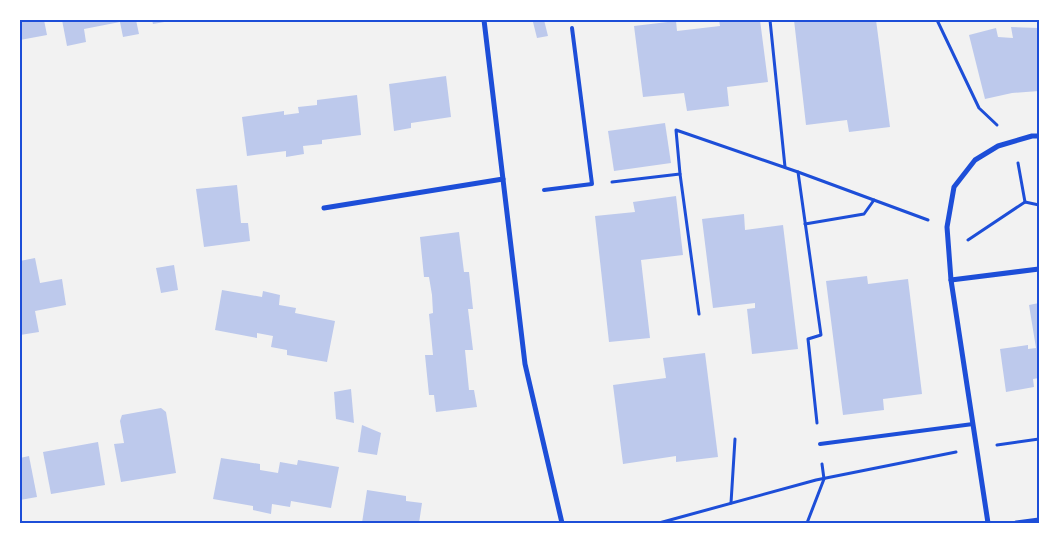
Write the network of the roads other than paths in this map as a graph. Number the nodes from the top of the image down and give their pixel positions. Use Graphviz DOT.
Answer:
graph roads {
  1 [pos="484,20"];
  2 [pos="572,28"];
  3 [pos="1039,136"];
  4 [pos="503,180"];
  5 [pos="544,190"];
  6 [pos="324,208"];
  7 [pos="1039,269"];
  8 [pos="951,280"];
  9 [pos="973,424"];
  10 [pos="820,444"];
  11 [pos="1039,520"];
  12 [pos="562,523"];
  13 [pos="988,523"];
  14 [pos="1016,523"];
  1 -- 4 [label="street"];
  2 -- 5 [label="lane"];
  3 -- 8 [label="street"];
  4 -- 6 [label="street"];
  4 -- 12 [label="street"];
  7 -- 8 [label="street"];
  8 -- 9 [label="street"];
  9 -- 10 [label="lane"];
  9 -- 13 [label="street"];
  11 -- 14 [label="street"];
}
